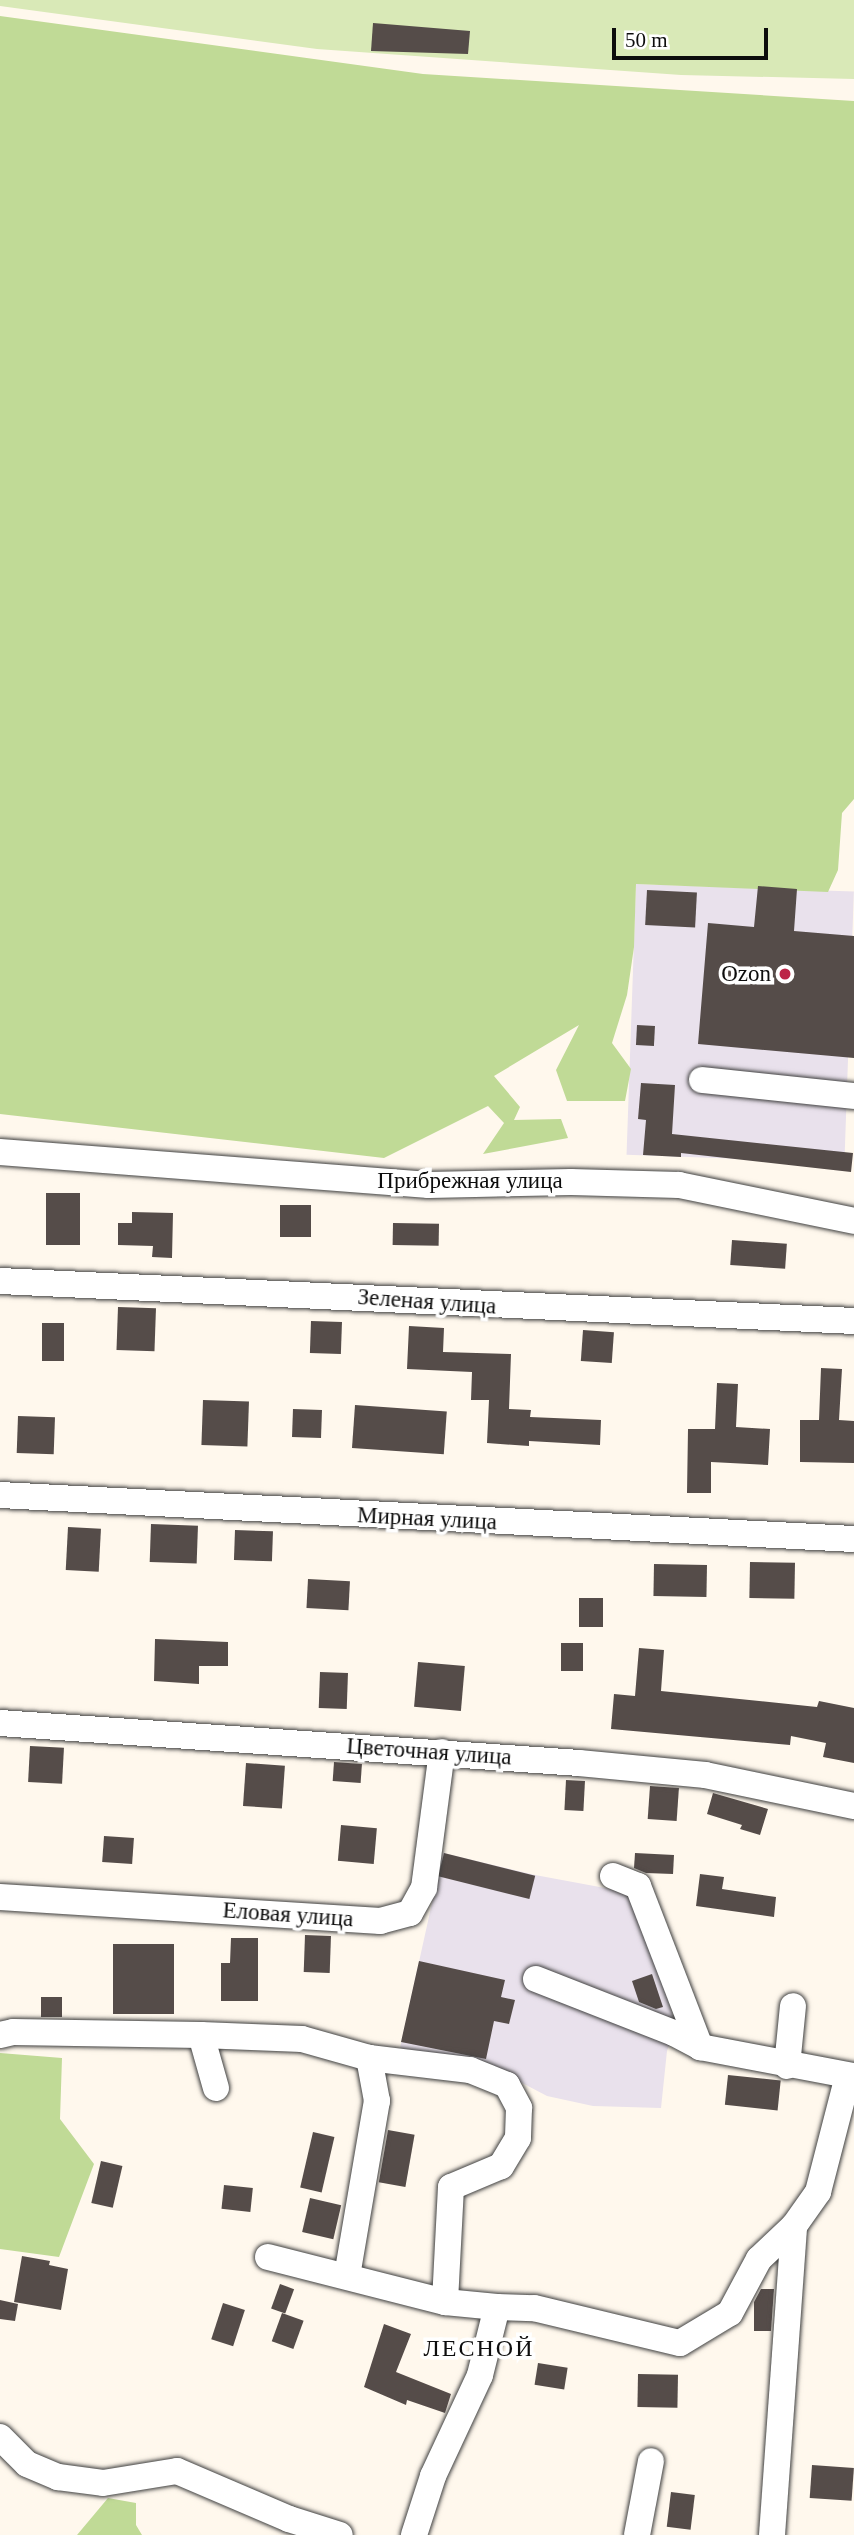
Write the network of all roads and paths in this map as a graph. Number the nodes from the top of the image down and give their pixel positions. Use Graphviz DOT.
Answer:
graph roads {
  1 [pos="702,1080"];
  2 [pos="854,1096"];
  3 [pos="0,1152"];
  4 [pos="854,1221"];
  5 [pos="0,1281"];
  6 [pos="854,1321"];
  7 [pos="0,1495"];
  8 [pos="854,1539"];
  9 [pos="0,1723"];
  10 [pos="442,1752"];
  11 [pos="854,1806"];
  12 [pos="613,1875"];
  13 [pos="0,1897"];
  14 [pos="536,1979"];
  15 [pos="793,2006"];
  16 [pos="0,2035"];
  17 [pos="201,2035"];
  18 [pos="700,2047"];
  19 [pos="369,2059"];
  20 [pos="788,2066"];
  21 [pos="851,2076"];
  22 [pos="216,2088"];
  23 [pos="794,2226"];
  24 [pos="268,2257"];
  25 [pos="347,2276"];
  26 [pos="445,2302"];
  27 [pos="497,2307"];
  28 [pos="0,2437"];
  29 [pos="651,2462"];
  30 [pos="340,2535"];
  31 [pos="414,2535"];
  32 [pos="637,2535"];
  33 [pos="772,2535"];
  1 -- 2 [label="street"];
  3 -- 4 [label="street, Прибрежная улица"];
  5 -- 6 [label="street, Зеленая улица"];
  7 -- 8 [label="street, Мирная улица"];
  9 -- 10 [label="street, Цветочная улица"];
  10 -- 11 [label="street, Цветочная улица"];
  10 -- 13 [label="street, Еловая улица"];
  12 -- 18 [label="street"];
  14 -- 18 [label="street"];
  15 -- 20 [label="street"];
  16 -- 17 [label="street"];
  17 -- 19 [label="street"];
  17 -- 22 [label="street"];
  18 -- 20 [label="street"];
  19 -- 25 [label="street"];
  19 -- 26 [label="street"];
  20 -- 21 [label="street"];
  21 -- 23 [label="street"];
  23 -- 27 [label="street"];
  23 -- 33 [label="street"];
  24 -- 25 [label="street"];
  25 -- 26 [label="street"];
  26 -- 27 [label="street"];
  27 -- 31 [label="street"];
  28 -- 30 [label="street"];
  29 -- 32 [label="street"];
}
